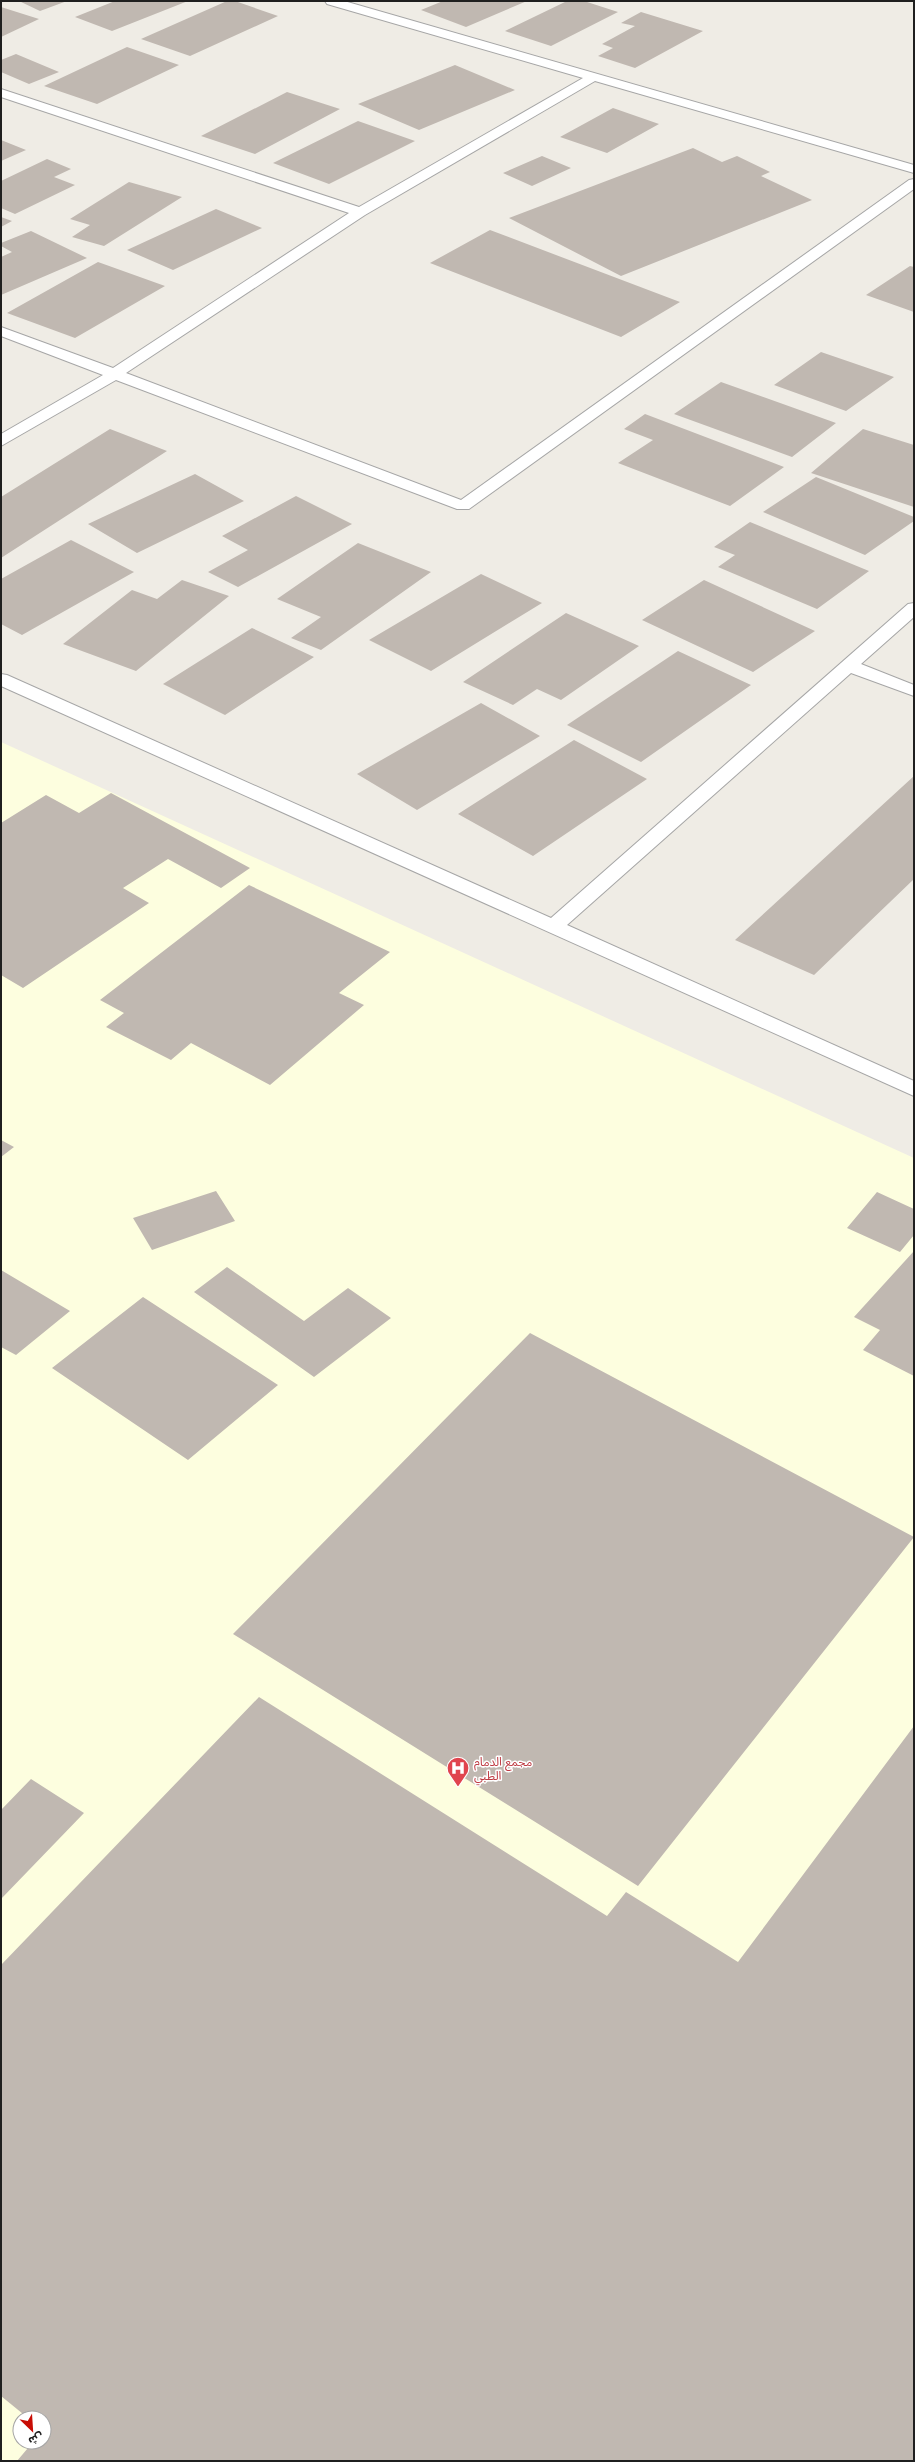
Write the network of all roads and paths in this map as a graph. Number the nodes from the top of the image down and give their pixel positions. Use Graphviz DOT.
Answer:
graph roads {
  1 [pos="331,1"];
  2 [pos="593,77"];
  3 [pos="1,93"];
  4 [pos="914,169"];
  5 [pos="914,183"];
  6 [pos="360,212"];
  7 [pos="1,331"];
  8 [pos="115,374"];
  9 [pos="1,441"];
  10 [pos="914,608"];
  11 [pos="849,666"];
  12 [pos="1,679"];
  13 [pos="914,691"];
  14 [pos="554,927"];
  15 [pos="914,1089"];
  1 -- 2 [label="street"];
  2 -- 4 [label="street"];
  2 -- 6 [label="street"];
  3 -- 6 [label="street"];
  5 -- 8 [label="street"];
  6 -- 8 [label="street"];
  7 -- 8 [label="street"];
  8 -- 9 [label="street"];
  10 -- 11 [label="street"];
  11 -- 13 [label="street"];
  11 -- 14 [label="street"];
  12 -- 14 [label="street"];
  14 -- 15 [label="street"];
}
